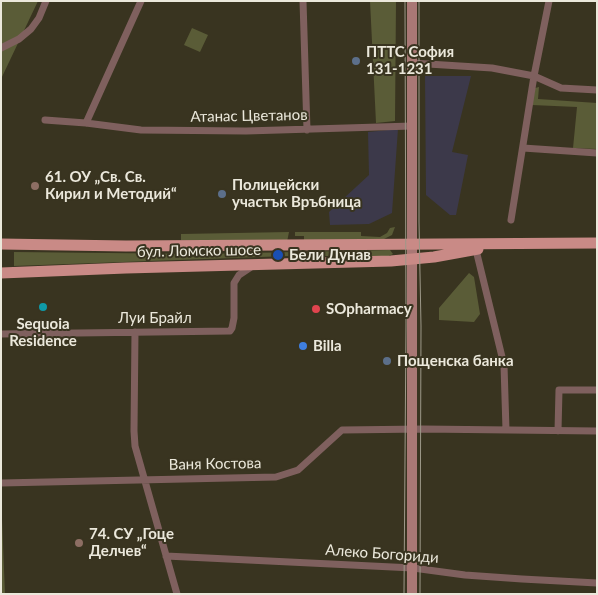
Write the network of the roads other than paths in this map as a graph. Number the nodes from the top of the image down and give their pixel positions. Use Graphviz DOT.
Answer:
graph roads {
  1 [pos="46,1"];
  2 [pos="141,1"];
  3 [pos="303,1"];
  4 [pos="412,1"];
  5 [pos="549,1"];
  6 [pos="1,48"];
  7 [pos="412,63"];
  8 [pos="534,76"];
  9 [pos="597,90"];
  10 [pos="46,120"];
  11 [pos="86,123"];
  12 [pos="412,126"];
  13 [pos="307,130"];
  14 [pos="522,148"];
  15 [pos="597,153"];
  16 [pos="511,220"];
  17 [pos="597,243"];
  18 [pos="1,244"];
  19 [pos="413,244"];
  20 [pos="516,244"];
  21 [pos="476,250"];
  22 [pos="413,259"];
  23 [pos="256,264"];
  24 [pos="1,273"];
  25 [pos="135,332"];
  26 [pos="1,334"];
  27 [pos="597,390"];
  28 [pos="413,429"];
  29 [pos="506,430"];
  30 [pos="558,431"];
  31 [pos="597,431"];
  32 [pos="144,479"];
  33 [pos="1,483"];
  34 [pos="166,556"];
  35 [pos="413,568"];
  36 [pos="597,583"];
  37 [pos="177,594"];
  38 [pos="412,594"];
  1 -- 6 [label="street"];
  2 -- 11 [label="street"];
  3 -- 13 [label="street"];
  4 -- 7 [label="street"];
  5 -- 8 [label="street"];
  7 -- 8 [label="street"];
  7 -- 12 [label="street"];
  8 -- 9 [label="street"];
  8 -- 14 [label="street"];
  10 -- 11 [label="street, Атанас Цветанов"];
  11 -- 13 [label="street, Атанас Цветанов"];
  12 -- 13 [label="street, Атанас Цветанов"];
  12 -- 19 [label="street"];
  14 -- 15 [label="street"];
  14 -- 16 [label="street"];
  17 -- 20 [label="main road, бул. Ломско шосе"];
  18 -- 19 [label="main road, бул. Ломско шосе"];
  19 -- 20 [label="main road, бул. Ломско шосе"];
  19 -- 22 [label="street"];
  20 -- 21 [label="main road, бул. Ломско шосе"];
  21 -- 22 [label="main road, бул. Ломско шосе"];
  21 -- 29 [label="street"];
  22 -- 23 [label="main road, бул. Ломско шосе"];
  22 -- 28 [label="street"];
  23 -- 24 [label="main road, бул. Ломско шосе"];
  23 -- 25 [label="street, Луи Брайл"];
  25 -- 26 [label="street, Луи Брайл"];
  25 -- 32 [label="street"];
  27 -- 30 [label="street"];
  28 -- 29 [label="street, Ваня Костова"];
  28 -- 32 [label="street, Ваня Костова"];
  28 -- 35 [label="street"];
  29 -- 30 [label="street, Ваня Костова"];
  30 -- 31 [label="street, Ваня Костова"];
  32 -- 33 [label="street, Ваня Костова"];
  32 -- 34 [label="street"];
  34 -- 35 [label="street, Алеко Богориди"];
  34 -- 37 [label="street"];
  35 -- 36 [label="street, Алеко Богориди"];
  35 -- 38 [label="street"];
}
